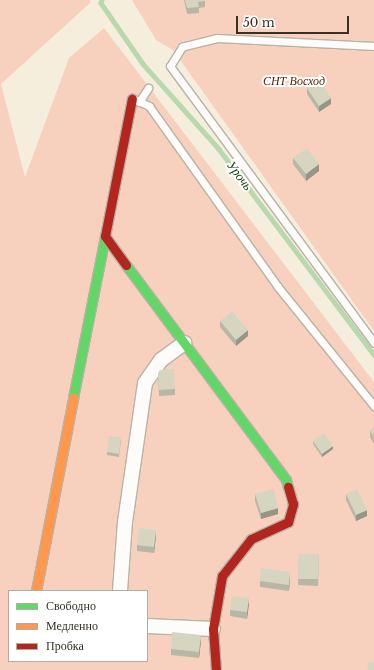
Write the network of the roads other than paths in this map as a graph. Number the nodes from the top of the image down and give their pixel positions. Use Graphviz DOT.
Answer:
graph roads {
  1 [pos="374,46"];
  2 [pos="148,88"];
  3 [pos="135,100"];
  4 [pos="105,236"];
  5 [pos="184,343"];
  6 [pos="374,343"];
  7 [pos="374,406"];
  8 [pos="36,590"];
  9 [pos="120,590"];
  10 [pos="148,626"];
  11 [pos="213,628"];
  12 [pos="216,670"];
  1 -- 6 [label="lane"];
  2 -- 3 [label="lane"];
  3 -- 4 [label="street"];
  3 -- 7 [label="lane"];
  4 -- 5 [label="street"];
  4 -- 8 [label="street"];
  5 -- 9 [label="street"];
  5 -- 11 [label="street"];
  10 -- 11 [label="street"];
  11 -- 12 [label="street"];
}
